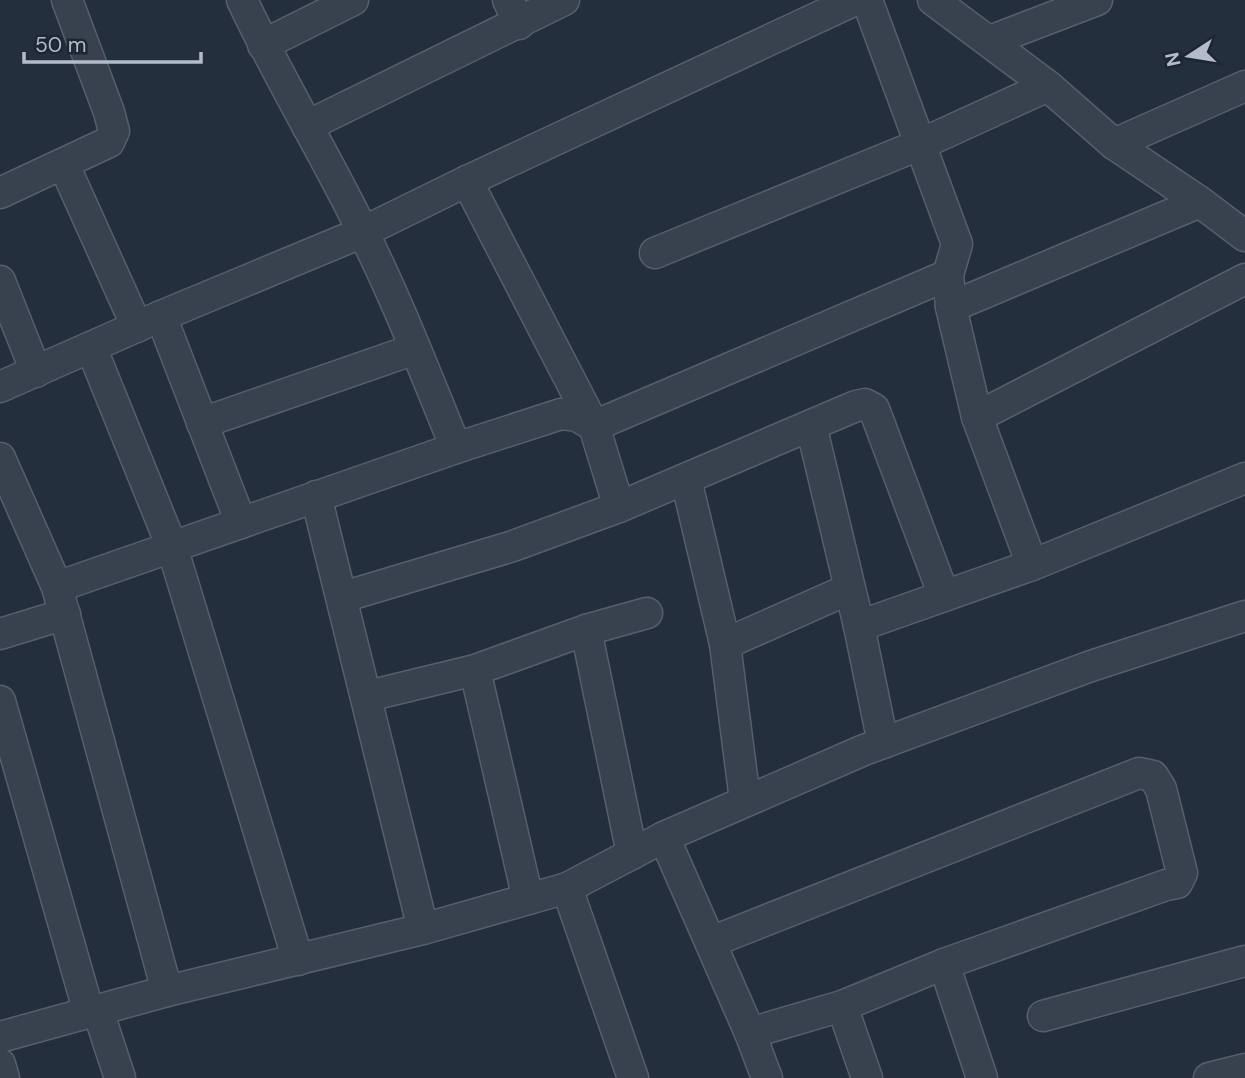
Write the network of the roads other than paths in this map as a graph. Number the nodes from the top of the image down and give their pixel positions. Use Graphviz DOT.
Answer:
graph roads {
  1 [pos="67,0"];
  2 [pos="242,0"];
  3 [pos="353,0"];
  4 [pos="565,0"];
  5 [pos="855,0"];
  6 [pos="867,0"];
  7 [pos="933,0"];
  8 [pos="1097,0"];
  9 [pos="513,12"];
  10 [pos="990,41"];
  11 [pos="263,45"];
  12 [pos="1048,86"];
  13 [pos="1245,86"];
  14 [pos="307,126"];
  15 [pos="922,144"];
  16 [pos="1114,144"];
  17 [pos="64,165"];
  18 [pos="467,181"];
  19 [pos="1,191"];
  20 [pos="1200,202"];
  21 [pos="1239,224"];
  22 [pos="363,232"];
  23 [pos="655,253"];
  24 [pos="948,275"];
  25 [pos="1245,279"];
  26 [pos="0,281"];
  27 [pos="951,307"];
  28 [pos="149,322"];
  29 [pos="92,347"];
  30 [pos="415,349"];
  31 [pos="36,372"];
  32 [pos="0,387"];
  33 [pos="977,417"];
  34 [pos="202,423"];
  35 [pos="811,425"];
  36 [pos="594,426"];
  37 [pos="456,448"];
  38 [pos="0,458"];
  39 [pos="1245,478"];
  40 [pos="687,479"];
  41 [pos="316,496"];
  42 [pos="619,507"];
  43 [pos="241,523"];
  44 [pos="172,547"];
  45 [pos="1032,565"];
  46 [pos="849,589"];
  47 [pos="944,596"];
  48 [pos="342,597"];
  49 [pos="61,600"];
  50 [pos="647,613"];
  51 [pos="1245,616"];
  52 [pos="859,626"];
  53 [pos="586,630"];
  54 [pos="0,634"];
  55 [pos="725,644"];
  56 [pos="475,670"];
  57 [pos="368,696"];
  58 [pos="0,701"];
  59 [pos="883,743"];
  60 [pos="745,800"];
  61 [pos="664,837"];
  62 [pos="632,854"];
  63 [pos="567,888"];
  64 [pos="528,899"];
  65 [pos="424,929"];
  66 [pos="711,942"];
  67 [pos="298,960"];
  68 [pos="1245,961"];
  69 [pos="944,964"];
  70 [pos="167,991"];
  71 [pos="842,1006"];
  72 [pos="94,1012"];
  73 [pos="1043,1016"];
  74 [pos="750,1033"];
  75 [pos="0,1037"];
  76 [pos="0,1065"];
  77 [pos="1245,1069"];
  78 [pos="5,1078"];
  79 [pos="120,1078"];
  80 [pos="633,1078"];
  81 [pos="767,1078"];
  82 [pos="867,1078"];
  83 [pos="982,1078"];
  84 [pos="1209,1078"];
  1 -- 17 [label="street"];
  2 -- 11 [label="street"];
  3 -- 11 [label="street"];
  4 -- 9 [label="street"];
  5 -- 18 [label="street"];
  6 -- 15 [label="street"];
  7 -- 10 [label="street"];
  8 -- 10 [label="street"];
  9 -- 14 [label="street"];
  10 -- 12 [label="street"];
  11 -- 14 [label="street"];
  12 -- 15 [label="street"];
  12 -- 16 [label="street"];
  13 -- 16 [label="street"];
  14 -- 22 [label="street"];
  15 -- 23 [label="street"];
  15 -- 24 [label="street"];
  16 -- 20 [label="street"];
  17 -- 19 [label="street"];
  17 -- 28 [label="street"];
  18 -- 22 [label="street"];
  18 -- 36 [label="street"];
  20 -- 21 [label="street"];
  20 -- 27 [label="street"];
  22 -- 28 [label="street"];
  22 -- 30 [label="street"];
  24 -- 27 [label="street"];
  24 -- 36 [label="street"];
  25 -- 33 [label="street"];
  26 -- 31 [label="street"];
  27 -- 33 [label="street"];
  28 -- 29 [label="street"];
  28 -- 34 [label="street"];
  29 -- 31 [label="street"];
  29 -- 44 [label="street"];
  30 -- 34 [label="street"];
  30 -- 37 [label="street"];
  31 -- 32 [label="street"];
  33 -- 45 [label="street"];
  34 -- 43 [label="street"];
  35 -- 40 [label="street"];
  35 -- 46 [label="street"];
  35 -- 47 [label="street"];
  36 -- 37 [label="street"];
  36 -- 42 [label="street"];
  37 -- 41 [label="street"];
  38 -- 49 [label="street"];
  39 -- 45 [label="street"];
  40 -- 42 [label="street"];
  40 -- 55 [label="street"];
  41 -- 43 [label="street"];
  41 -- 48 [label="street"];
  42 -- 48 [label="street"];
  43 -- 44 [label="street"];
  44 -- 49 [label="street"];
  44 -- 67 [label="street"];
  45 -- 47 [label="street"];
  46 -- 52 [label="street"];
  46 -- 55 [label="street"];
  47 -- 52 [label="street"];
  48 -- 57 [label="street"];
  49 -- 54 [label="street"];
  49 -- 70 [label="street"];
  50 -- 53 [label="street"];
  51 -- 59 [label="street"];
  52 -- 59 [label="street"];
  53 -- 56 [label="street"];
  53 -- 62 [label="street"];
  55 -- 60 [label="street"];
  56 -- 57 [label="street"];
  56 -- 64 [label="street"];
  57 -- 65 [label="street"];
  58 -- 72 [label="street"];
  59 -- 60 [label="street"];
  60 -- 61 [label="street"];
  61 -- 62 [label="street"];
  61 -- 66 [label="street"];
  62 -- 63 [label="street"];
  63 -- 64 [label="street"];
  63 -- 80 [label="street"];
  64 -- 65 [label="street"];
  65 -- 67 [label="street"];
  66 -- 69 [label="street"];
  66 -- 74 [label="street"];
  67 -- 70 [label="street"];
  68 -- 73 [label="street"];
  69 -- 71 [label="street"];
  69 -- 83 [label="street"];
  70 -- 72 [label="street"];
  71 -- 74 [label="street"];
  71 -- 82 [label="street"];
  72 -- 75 [label="street"];
  72 -- 79 [label="street"];
  74 -- 81 [label="street"];
  76 -- 78 [label="street"];
  77 -- 84 [label="street"];
}
